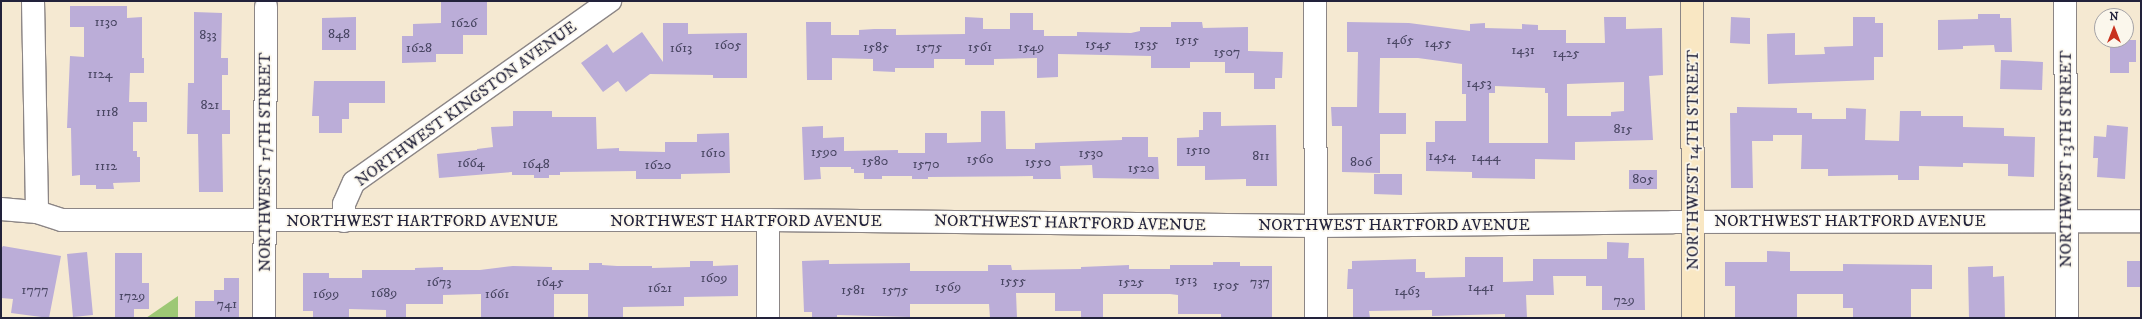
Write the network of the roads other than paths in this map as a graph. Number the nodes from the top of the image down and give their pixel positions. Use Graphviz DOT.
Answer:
graph roads {
  1 [pos="33,1"];
  2 [pos="610,1"];
  3 [pos="1315,1"];
  4 [pos="1692,1"];
  5 [pos="2066,1"];
  6 [pos="266,7"];
  7 [pos="1,210"];
  8 [pos="37,212"];
  9 [pos="768,220"];
  10 [pos="2067,220"];
  11 [pos="264,221"];
  12 [pos="344,221"];
  13 [pos="2141,221"];
  14 [pos="1693,222"];
  15 [pos="1316,226"];
  16 [pos="264,318"];
  17 [pos="768,318"];
  18 [pos="1316,318"];
  19 [pos="1693,318"];
  20 [pos="2067,318"];
  1 -- 8 [label="street"];
  2 -- 12 [label="street, NORTHWEST KINGSTON AVENUE"];
  3 -- 15 [label="street"];
  4 -- 14 [label="street, NORTHWEST 14TH STREET"];
  5 -- 10 [label="street, NORTHWEST 13TH STREET"];
  6 -- 11 [label="street, NORTHWEST 17TH STREET"];
  7 -- 8 [label="street, NORTHWEST HARTFORD AVENUE"];
  8 -- 11 [label="street, NORTHWEST HARTFORD AVENUE"];
  9 -- 12 [label="street, NORTHWEST HARTFORD AVENUE"];
  9 -- 15 [label="street, NORTHWEST HARTFORD AVENUE"];
  9 -- 17 [label="street"];
  10 -- 13 [label="street, NORTHWEST HARTFORD AVENUE"];
  10 -- 14 [label="street, NORTHWEST HARTFORD AVENUE"];
  10 -- 20 [label="street, NORTHWEST 13TH STREET"];
  11 -- 12 [label="street, NORTHWEST HARTFORD AVENUE"];
  11 -- 16 [label="street, NORTHWEST 17TH STREET"];
  14 -- 15 [label="street, NORTHWEST HARTFORD AVENUE"];
  14 -- 19 [label="street, NORTHWEST 14TH STREET"];
  15 -- 18 [label="street"];
}
